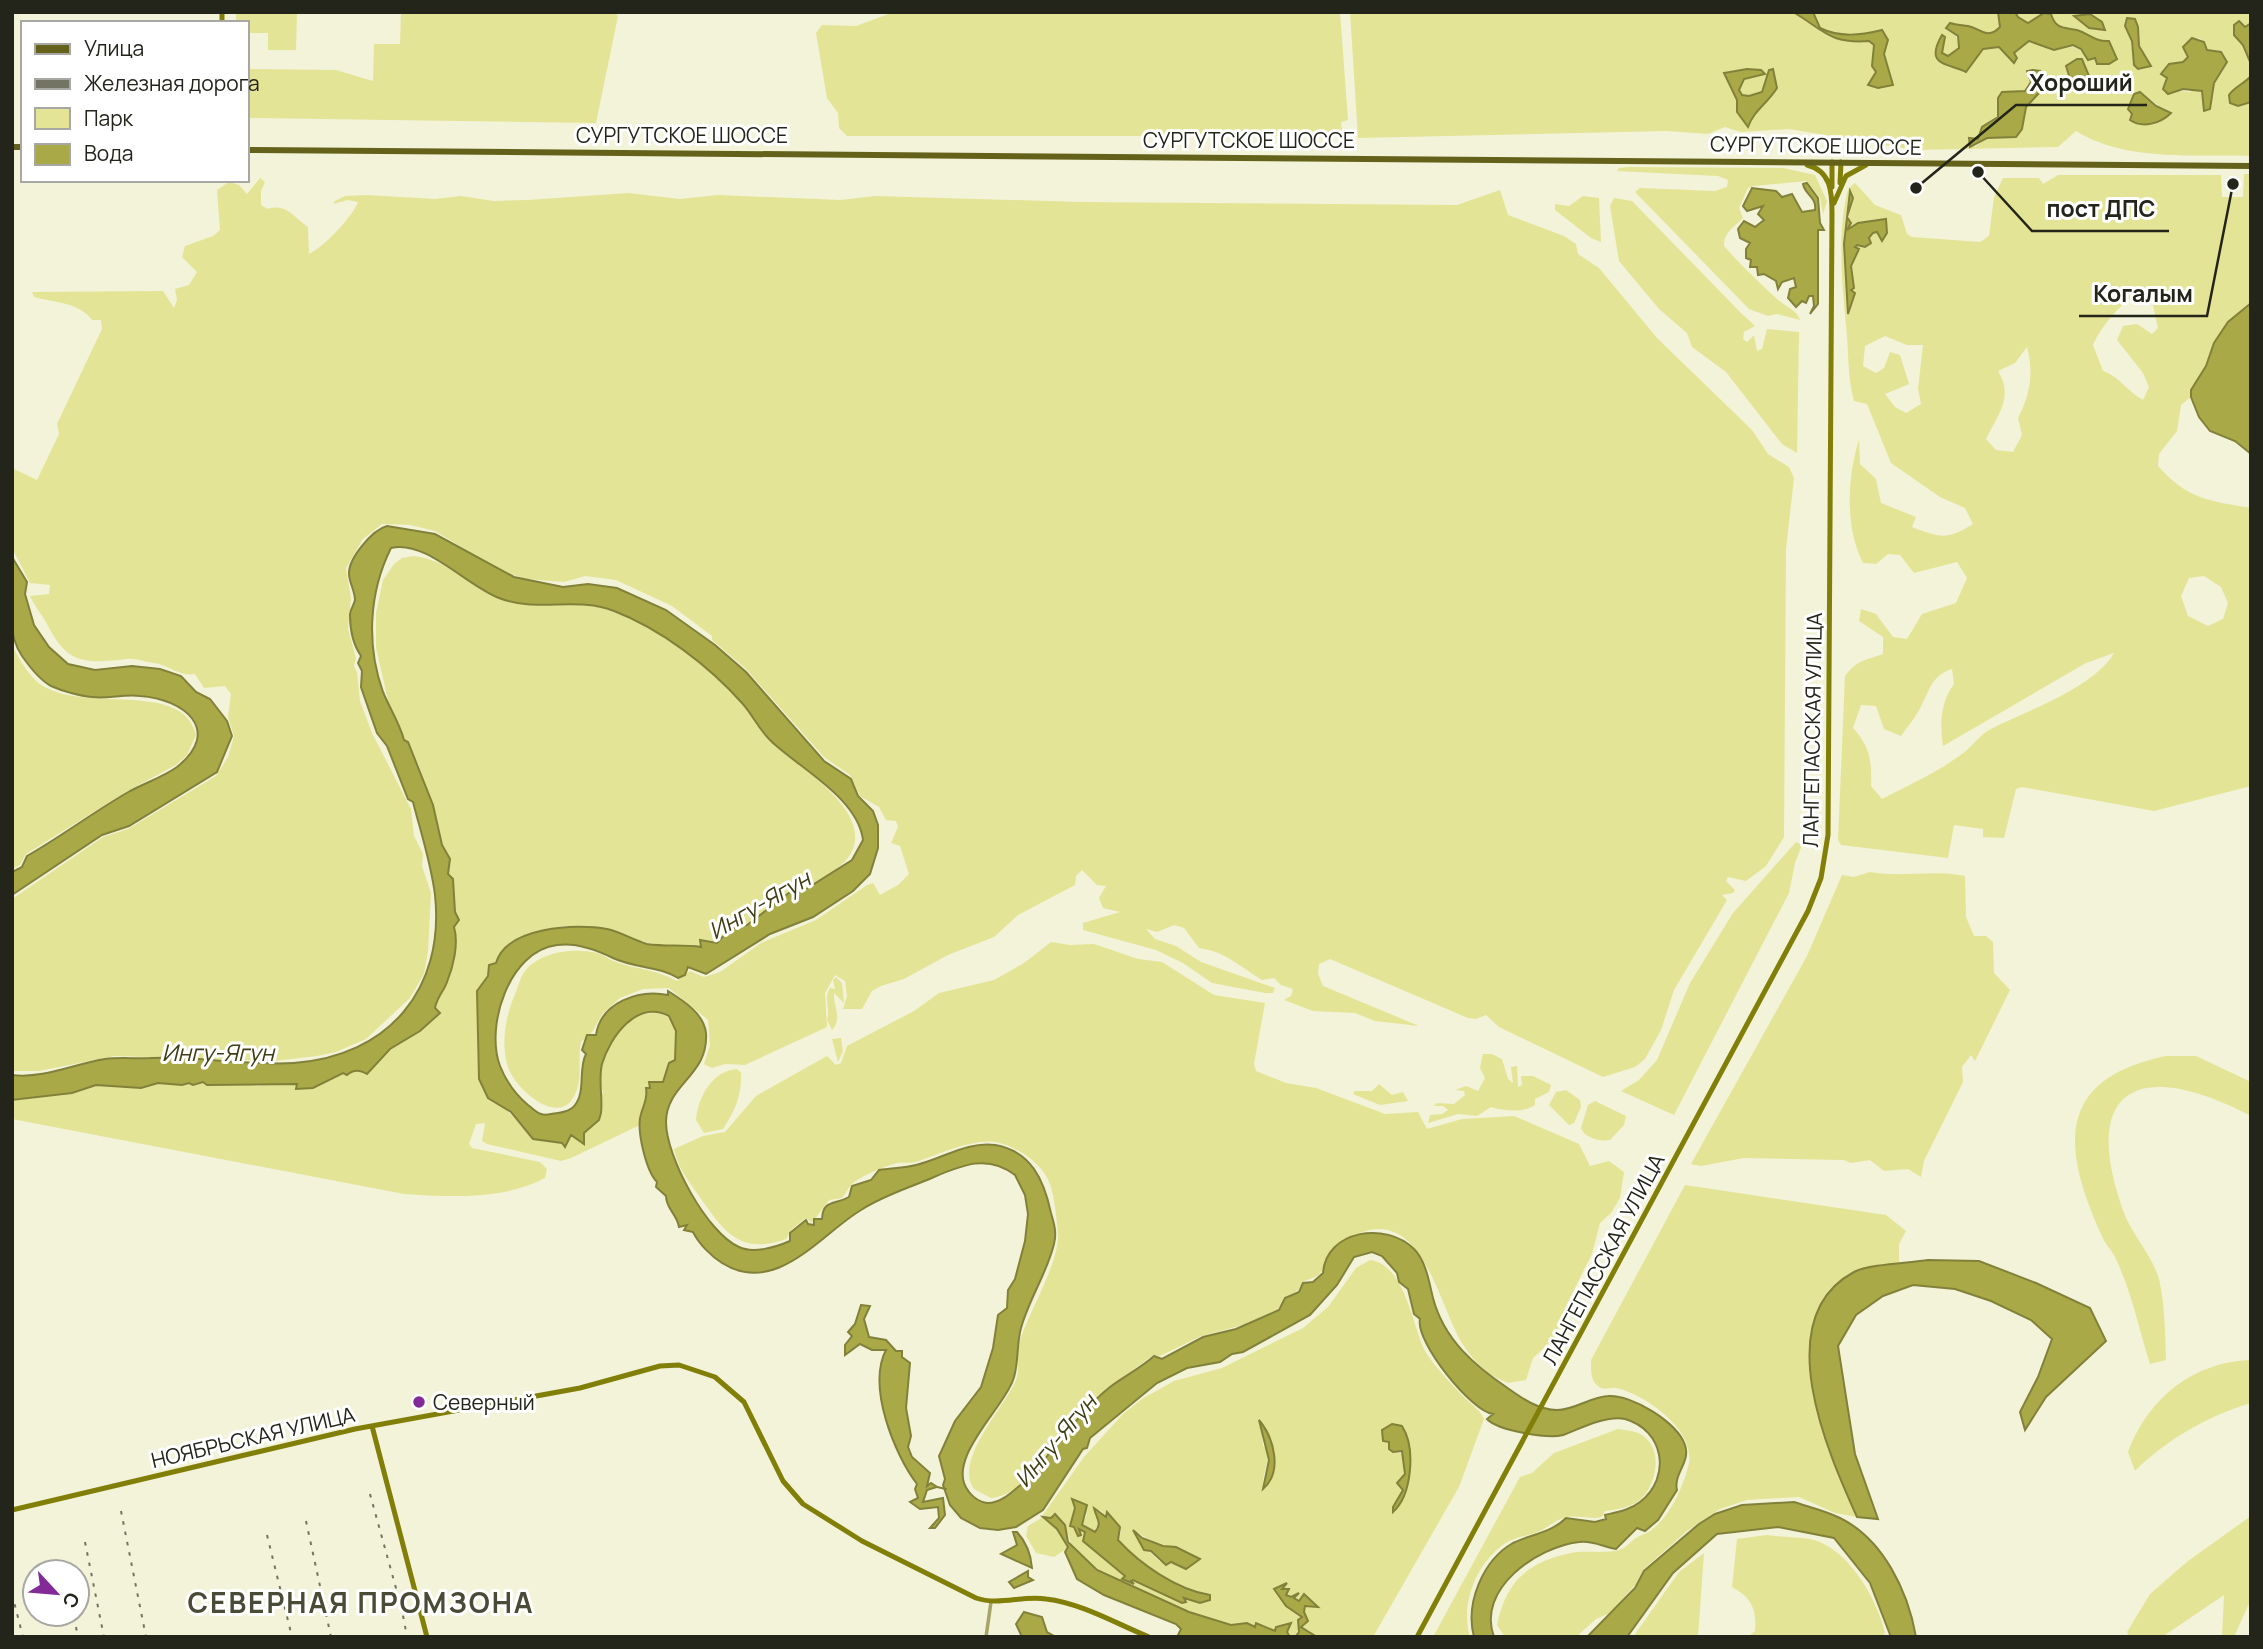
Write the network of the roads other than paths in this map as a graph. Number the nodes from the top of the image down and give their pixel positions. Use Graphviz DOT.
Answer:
graph roads {
  1 [pos="248,149"];
  2 [pos="1777,162"];
  3 [pos="1832,162"];
  4 [pos="1841,162"];
  5 [pos="1876,163"];
  6 [pos="2251,166"];
  7 [pos="1840,186"];
  8 [pos="1832,197"];
  9 [pos="1832,213"];
  10 [pos="372,1426"];
  11 [pos="12,1510"];
  12 [pos="991,1602"];
  13 [pos="427,1637"];
  14 [pos="986,1637"];
  15 [pos="1149,1637"];
  16 [pos="1418,1637"];
  1 -- 2 [label="main road, СУРГУТСКОЕ ШОССЕ"];
  2 -- 3 [label="main road, СУРГУТСКОЕ ШОССЕ"];
  2 -- 8 [label="main road"];
  3 -- 4 [label="main road, СУРГУТСКОЕ ШОССЕ"];
  3 -- 8 [label="main road, ЛАНГЕПАССКАЯ УЛИЦА"];
  4 -- 5 [label="main road, СУРГУТСКОЕ ШОССЕ"];
  4 -- 7 [label="main road"];
  5 -- 6 [label="main road, СУРГУТСКОЕ ШОССЕ"];
  5 -- 7 [label="main road"];
  7 -- 9 [label="main road"];
  8 -- 9 [label="main road, ЛАНГЕПАССКАЯ УЛИЦА"];
  9 -- 16 [label="main road, ЛАНГЕПАССКАЯ УЛИЦА"];
  10 -- 11 [label="main road, НОЯБРЬСКАЯ УЛИЦА"];
  10 -- 12 [label="main road"];
  10 -- 13 [label="main road, НОЯБРЬСКАЯ УЛИЦА"];
  12 -- 14 [label="street"];
  12 -- 15 [label="main road"];
}
